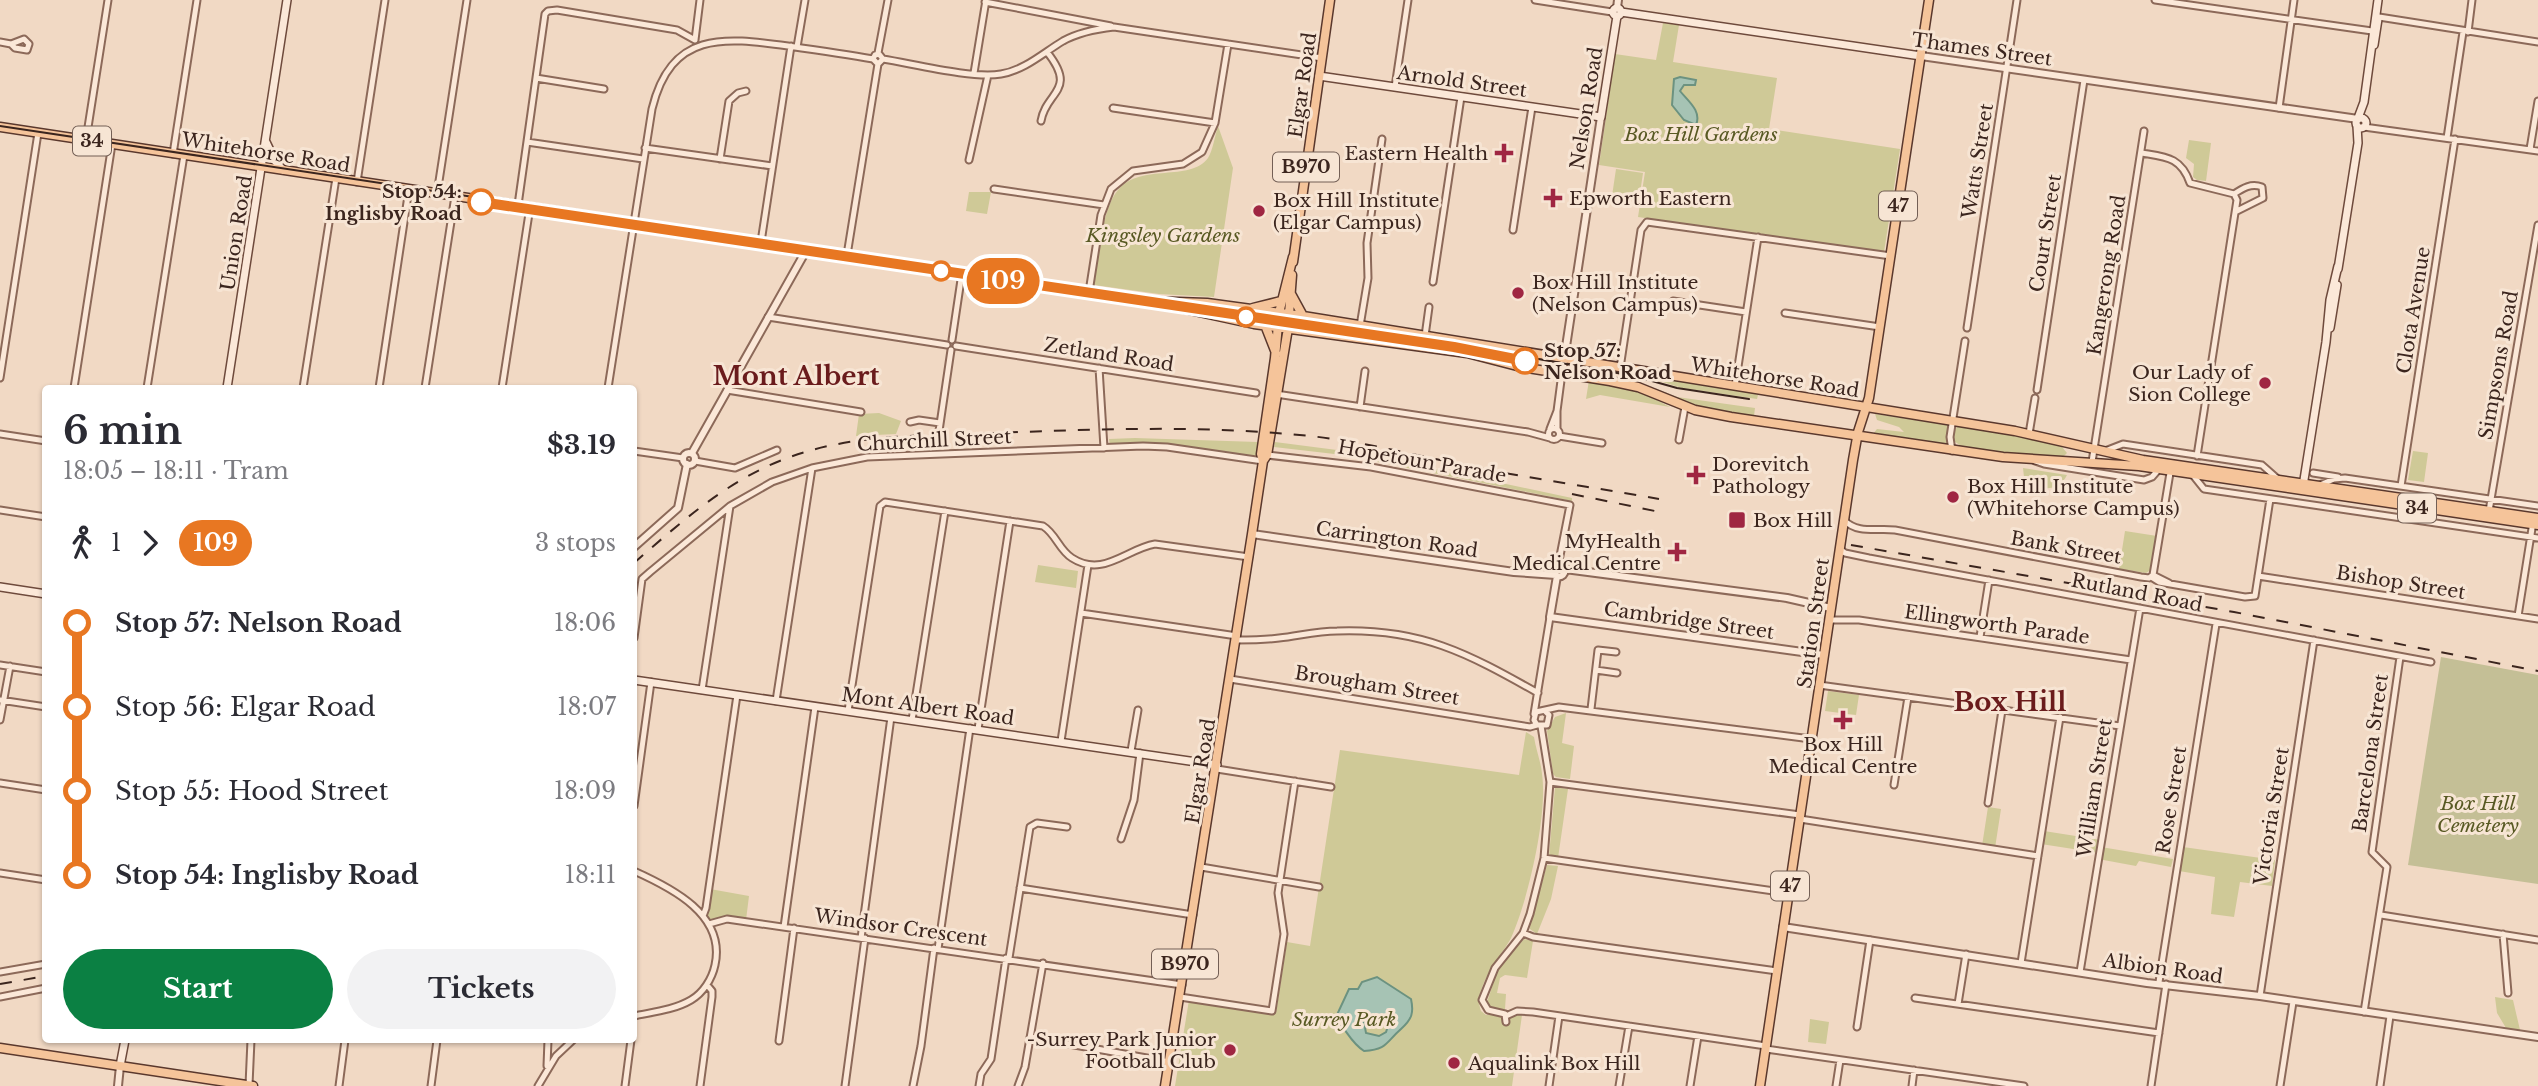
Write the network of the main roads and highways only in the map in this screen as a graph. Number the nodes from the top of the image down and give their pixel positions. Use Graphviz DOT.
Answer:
graph roads {
  1 [pos="287,0"];
  2 [pos="1330,0"];
  3 [pos="1929,0"];
  4 [pos="2379,0"];
  5 [pos="1617,10"];
  6 [pos="1921,56"];
  7 [pos="2371,56"];
  8 [pos="1319,76"];
  9 [pos="1601,117"];
  10 [pos="0,127"];
  11 [pos="266,141"];
  12 [pos="262,167"];
  13 [pos="284,170"];
  14 [pos="1293,257"];
  15 [pos="1291,294"];
  16 [pos="1149,301"];
  17 [pos="1281,301"];
  18 [pos="1247,309"];
  19 [pos="1279,313"];
  20 [pos="1289,315"];
  21 [pos="1303,316"];
  22 [pos="1265,325"];
  23 [pos="1278,327"];
  24 [pos="1288,328"];
  25 [pos="1315,332"];
  26 [pos="1286,343"];
  27 [pos="1276,353"];
  28 [pos="227,385"];
  29 [pos="1273,395"];
  30 [pos="1866,407"];
  31 [pos="1857,436"];
  32 [pos="2068,444"];
  33 [pos="2070,465"];
  34 [pos="2171,468"];
  35 [pos="2303,487"];
  36 [pos="2535,521"];
  37 [pos="0,587"];
  38 [pos="42,593"];
  39 [pos="637,680"];
  40 [pos="1217,767"];
  41 [pos="124,1043"];
  42 [pos="0,1048"];
  43 [pos="120,1066"];
  44 [pos="208,1083"];
  45 [pos="251,1086"];
  46 [pos="1165,1086"];
  47 [pos="1760,1086"];
  1 -- 11 [label="main road, Union Road"];
  2 -- 8 [label="main road, Elgar Road / B970"];
  3 -- 6 [label="main road, Station Street / 47"];
  4 -- 7 [label="main road"];
  4 -- 7 [label="main road"];
  5 -- 6 [label="main road, Thames Street"];
  5 -- 9 [label="main road, Nelson Road"];
  6 -- 30 [label="main road, Station Street / 47"];
  7 -- 35 [label="main road"];
  8 -- 9 [label="main road, Arnold Street"];
  8 -- 14 [label="main road, Elgar Road / B970"];
  10 -- 12 [label="main road, Whitehorse Road / 34"];
  11 -- 12 [label="main road, Union Road"];
  11 -- 13 [label="main road"];
  12 -- 13 [label="main road, Whitehorse Road / 34"];
  12 -- 28 [label="main road, Union Road"];
  13 -- 16 [label="main road, Whitehorse Road / 34"];
  14 -- 15 [label="main road, Elgar Road / B970"];
  14 -- 17 [label="main road, Elgar Road / B970"];
  15 -- 20 [label="main road, Elgar Road / B970"];
  15 -- 21 [label="main road"];
  16 -- 18 [label="main road, Whitehorse Road / 34"];
  16 -- 22 [label="main road, Whitehorse Road / 34"];
  17 -- 18 [label="main road"];
  17 -- 19 [label="main road, Elgar Road / B970"];
  18 -- 19 [label="main road, Whitehorse Road / 34"];
  19 -- 20 [label="main road, Whitehorse Road / 34"];
  19 -- 23 [label="main road, Elgar Road / B970"];
  20 -- 21 [label="main road, Whitehorse Road / 34"];
  20 -- 24 [label="main road, Elgar Road / B970"];
  21 -- 30 [label="main road, Whitehorse Road / 34"];
  22 -- 23 [label="main road, Whitehorse Road / 34"];
  22 -- 27 [label="main road"];
  23 -- 24 [label="main road, Whitehorse Road / 34"];
  23 -- 27 [label="main road, Elgar Road / B970"];
  24 -- 25 [label="main road, Whitehorse Road / 34"];
  24 -- 26 [label="main road, Elgar Road / B970"];
  25 -- 26 [label="main road"];
  25 -- 31 [label="main road, Whitehorse Road / 34"];
  26 -- 29 [label="main road, Elgar Road / B970"];
  27 -- 29 [label="main road, Elgar Road / B970"];
  29 -- 40 [label="main road, Elgar Road / B970"];
  30 -- 31 [label="main road, Station Street / 47"];
  30 -- 32 [label="main road, Whitehorse Road / 34"];
  31 -- 33 [label="main road, Whitehorse Road / 34"];
  31 -- 47 [label="main road, Station Street / 47"];
  32 -- 33 [label="main road"];
  32 -- 34 [label="main road, Whitehorse Road / 34"];
  33 -- 34 [label="main road, Whitehorse Road / 34"];
  34 -- 35 [label="main road, Whitehorse Road / 34"];
  34 -- 35 [label="main road, Whitehorse Road / 34"];
  35 -- 36 [label="main road, Whitehorse Road / 34"];
  35 -- 36 [label="main road, Whitehorse Road / 34"];
  37 -- 38 [label="main road"];
  39 -- 40 [label="main road, Mont Albert Road"];
  40 -- 46 [label="main road, Elgar Road / B970"];
  41 -- 43 [label="main road"];
  42 -- 43 [label="main road"];
  43 -- 44 [label="main road"];
  44 -- 45 [label="main road"];
}
